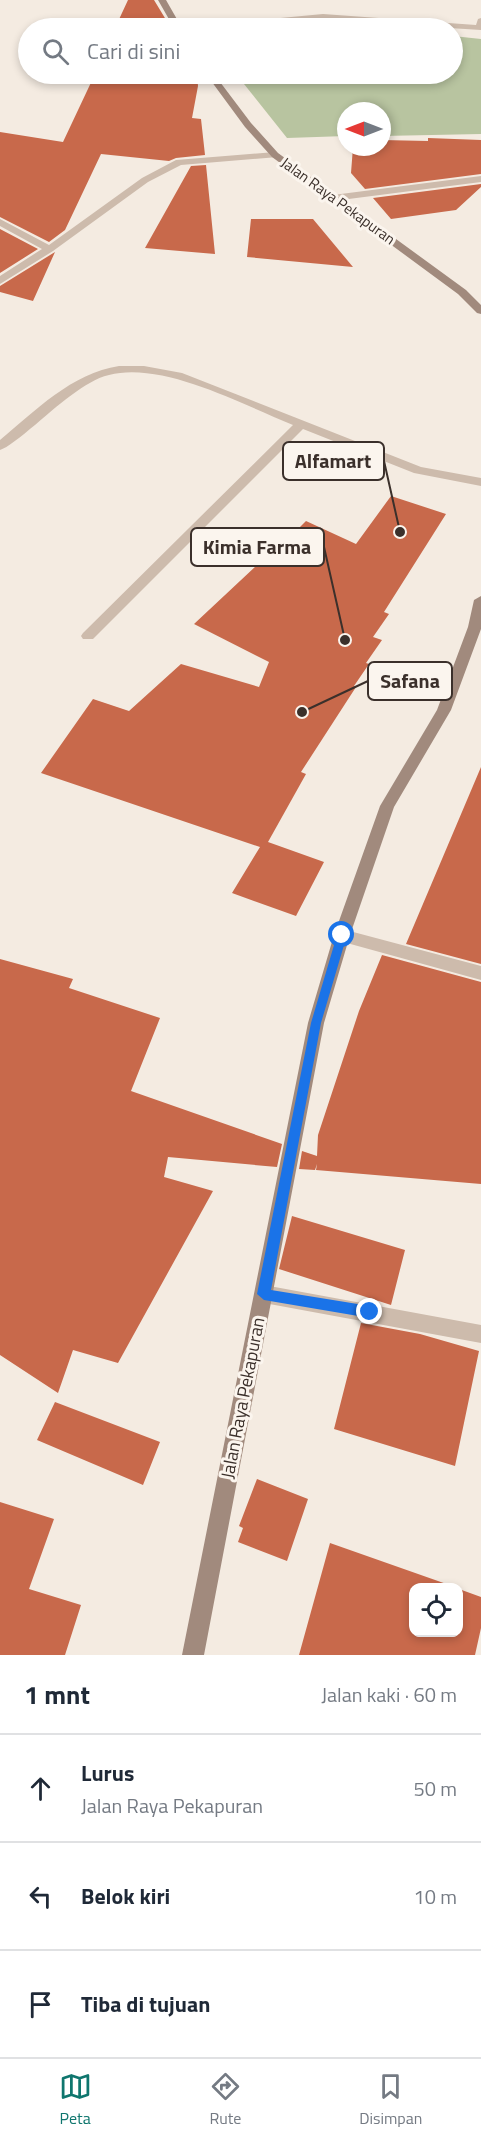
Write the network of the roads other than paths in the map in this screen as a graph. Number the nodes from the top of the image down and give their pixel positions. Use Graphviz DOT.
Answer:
graph roads {
  1 [pos="162,0"];
  2 [pos="172,18"];
  3 [pos="290,18"];
  4 [pos="337,18"];
  5 [pos="481,21"];
  6 [pos="463,27"];
  7 [pos="217,84"];
  8 [pos="275,155"];
  9 [pos="481,179"];
  10 [pos="333,198"];
  11 [pos="0,222"];
  12 [pos="49,249"];
  13 [pos="0,281"];
  14 [pos="481,311"];
  15 [pos="300,424"];
  16 [pos="0,446"];
  17 [pos="481,482"];
  18 [pos="481,600"];
  19 [pos="88,636"];
  20 [pos="342,935"];
  21 [pos="481,973"];
  22 [pos="264,1294"];
  23 [pos="481,1334"];
  24 [pos="193,1655"];
  1 -- 2 [label="main road"];
  3 -- 4 [label="street"];
  5 -- 6 [label="street"];
  7 -- 8 [label="main road, Jalan Raya Pekapuran"];
  8 -- 10 [label="main road, Jalan Raya Pekapuran"];
  8 -- 12 [label="street"];
  9 -- 10 [label="street"];
  10 -- 14 [label="main road, Jalan Raya Pekapuran"];
  11 -- 12 [label="street"];
  12 -- 13 [label="street"];
  15 -- 16 [label="street"];
  15 -- 17 [label="street"];
  15 -- 19 [label="street"];
  18 -- 20 [label="main road, Jalan Raya Pekapuran"];
  20 -- 21 [label="street"];
  20 -- 22 [label="main road, Jalan Raya Pekapuran"];
  22 -- 23 [label="street"];
  22 -- 24 [label="main road, Jalan Raya Pekapuran"];
}
